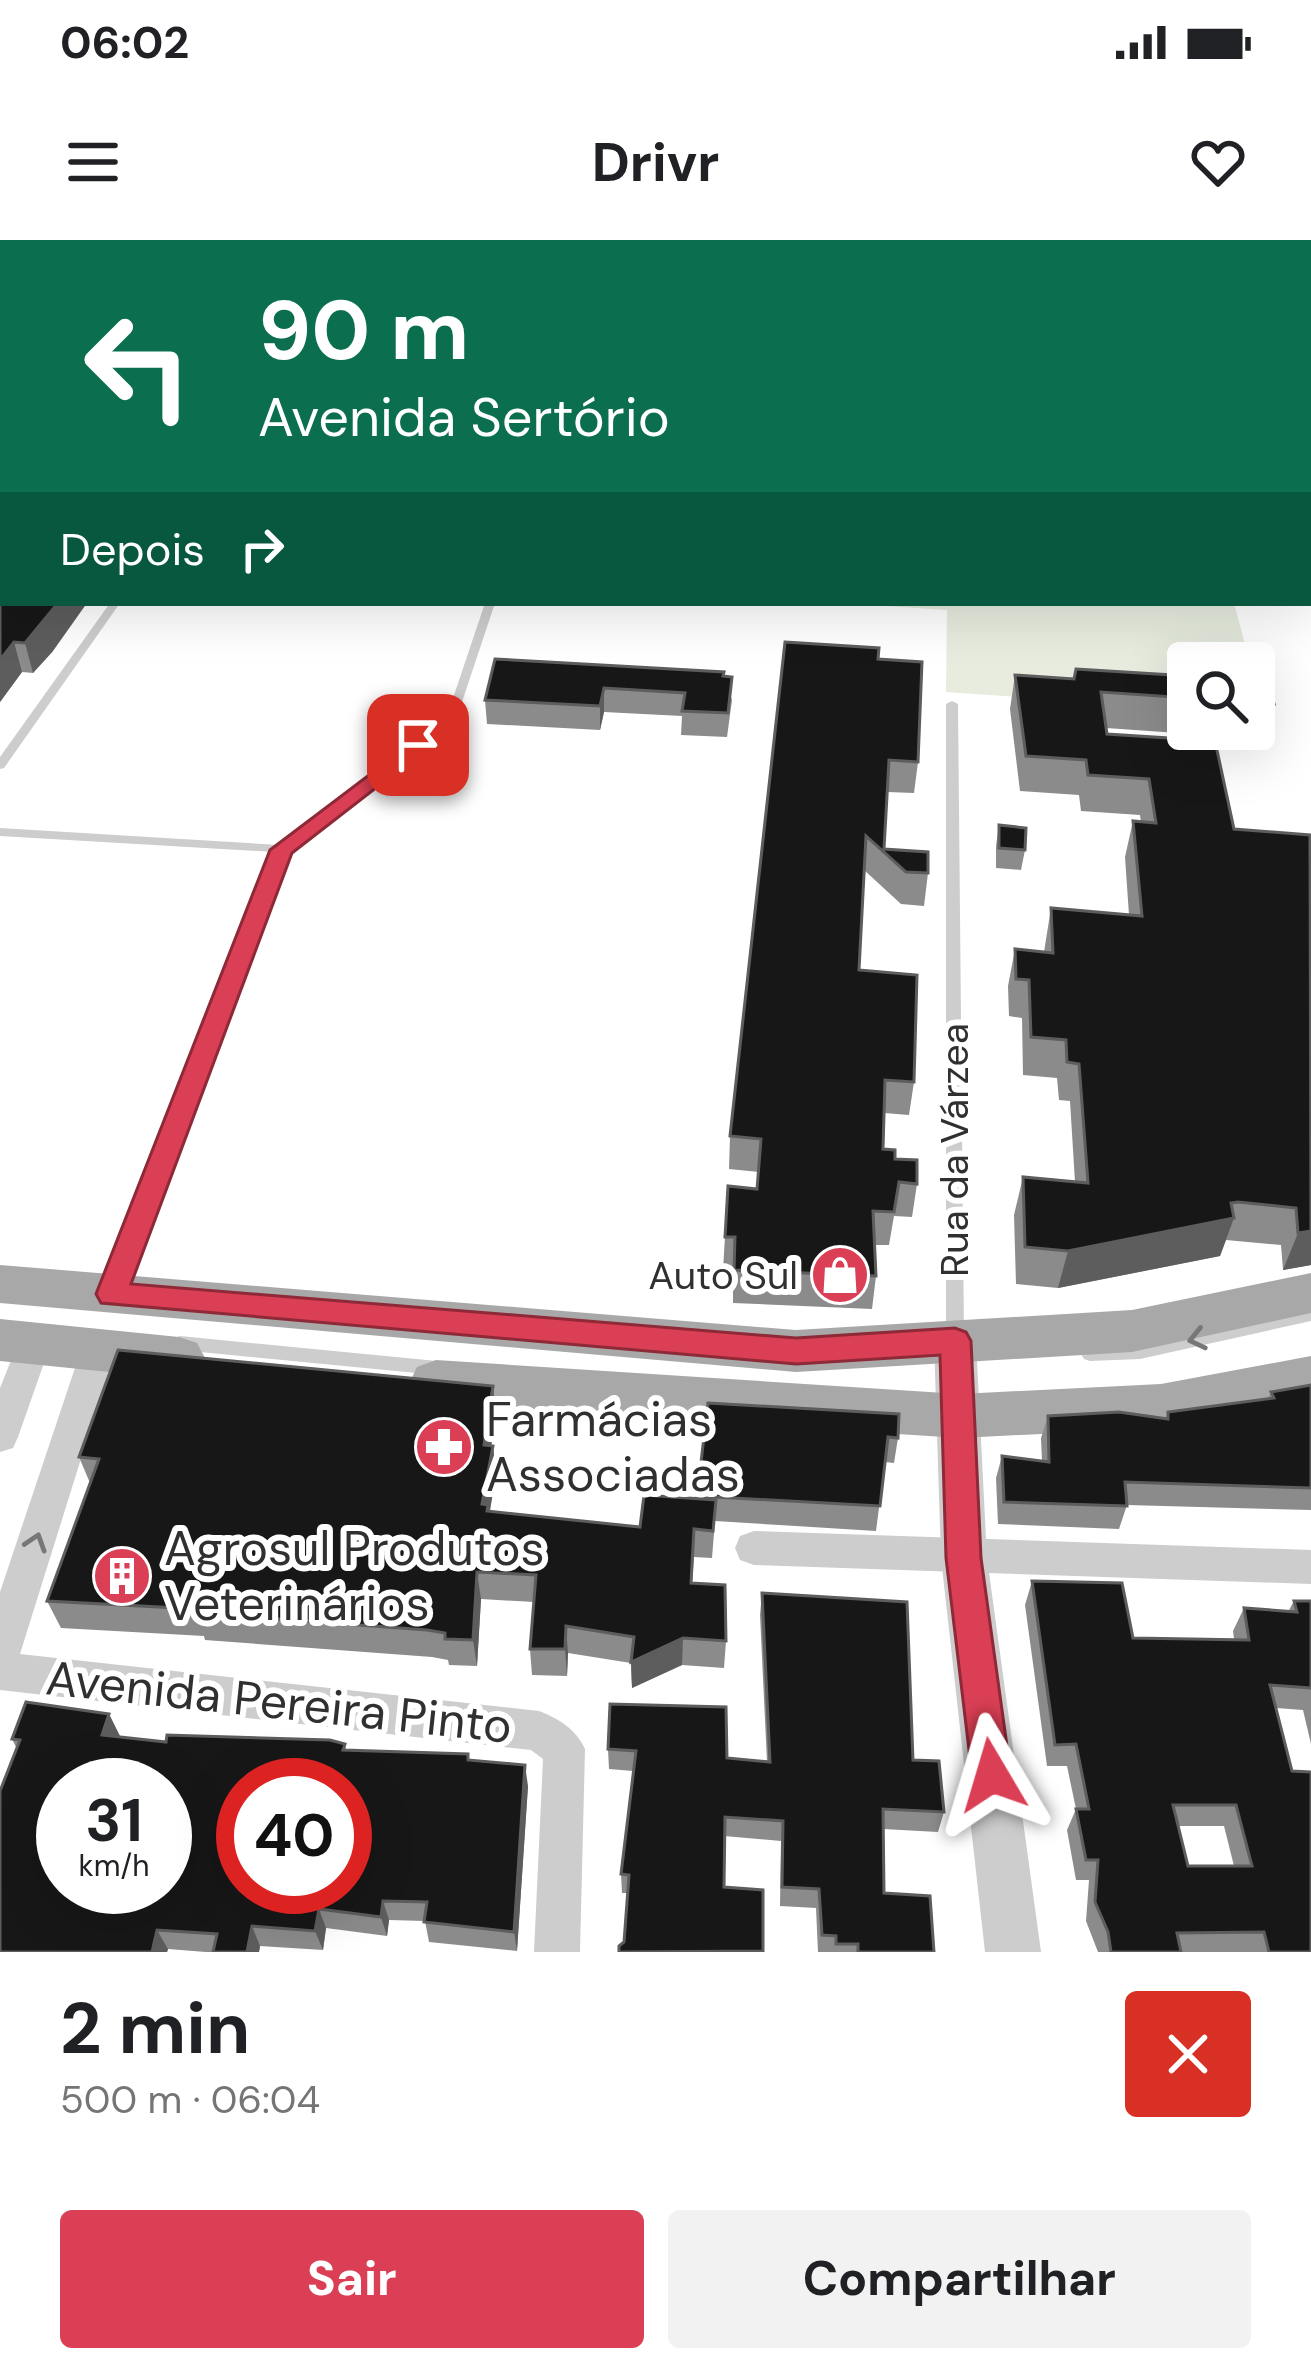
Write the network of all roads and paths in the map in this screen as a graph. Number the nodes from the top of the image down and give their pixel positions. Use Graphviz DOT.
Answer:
graph roads {
  1 [pos="113,606"];
  2 [pos="489,606"];
  3 [pos="952,704"];
  4 [pos="0,765"];
  5 [pos="0,832"];
  6 [pos="281,850"];
  7 [pos="0,1284"];
  8 [pos="1311,1293"];
  9 [pos="0,1298"];
  10 [pos="1311,1313"];
  11 [pos="104,1326"];
  12 [pos="18,1335"];
  13 [pos="1071,1355"];
  14 [pos="1048,1357"];
  15 [pos="1311,1357"];
  16 [pos="1311,1378"];
  17 [pos="958,1380"];
  18 [pos="0,1437"];
  19 [pos="754,1548"];
  20 [pos="964,1558"];
  21 [pos="1311,1567"];
  22 [pos="0,1653"];
  23 [pos="0,1671"];
  24 [pos="557,1952"];
  25 [pos="1013,1952"];
  1 -- 4 [label="lane"];
  2 -- 6 [label="lane"];
  3 -- 17 [label="lane, Rua da Várzea"];
  5 -- 6 [label="lane"];
  6 -- 11 [label="lane"];
  7 -- 11 [label="main road"];
  8 -- 17 [label="main road"];
  9 -- 17 [label="lane"];
  10 -- 13 [label="lane, one-way"];
  11 -- 12 [label="main road"];
  11 -- 17 [label="main road"];
  11 -- 17 [label="main road"];
  22 -- 11 [label="street, one-way"];
  12 -- 18 [label="street"];
  14 -- 17 [label="lane"];
  15 -- 17 [label="lane"];
  16 -- 17 [label="main road"];
  17 -- 20 [label="street, Rua da Várzea"];
  19 -- 20 [label="street"];
  20 -- 21 [label="street"];
  20 -- 25 [label="street, Rua da Várzea"];
  23 -- 24 [label="street, Avenida Pereira Pinto"];
}
